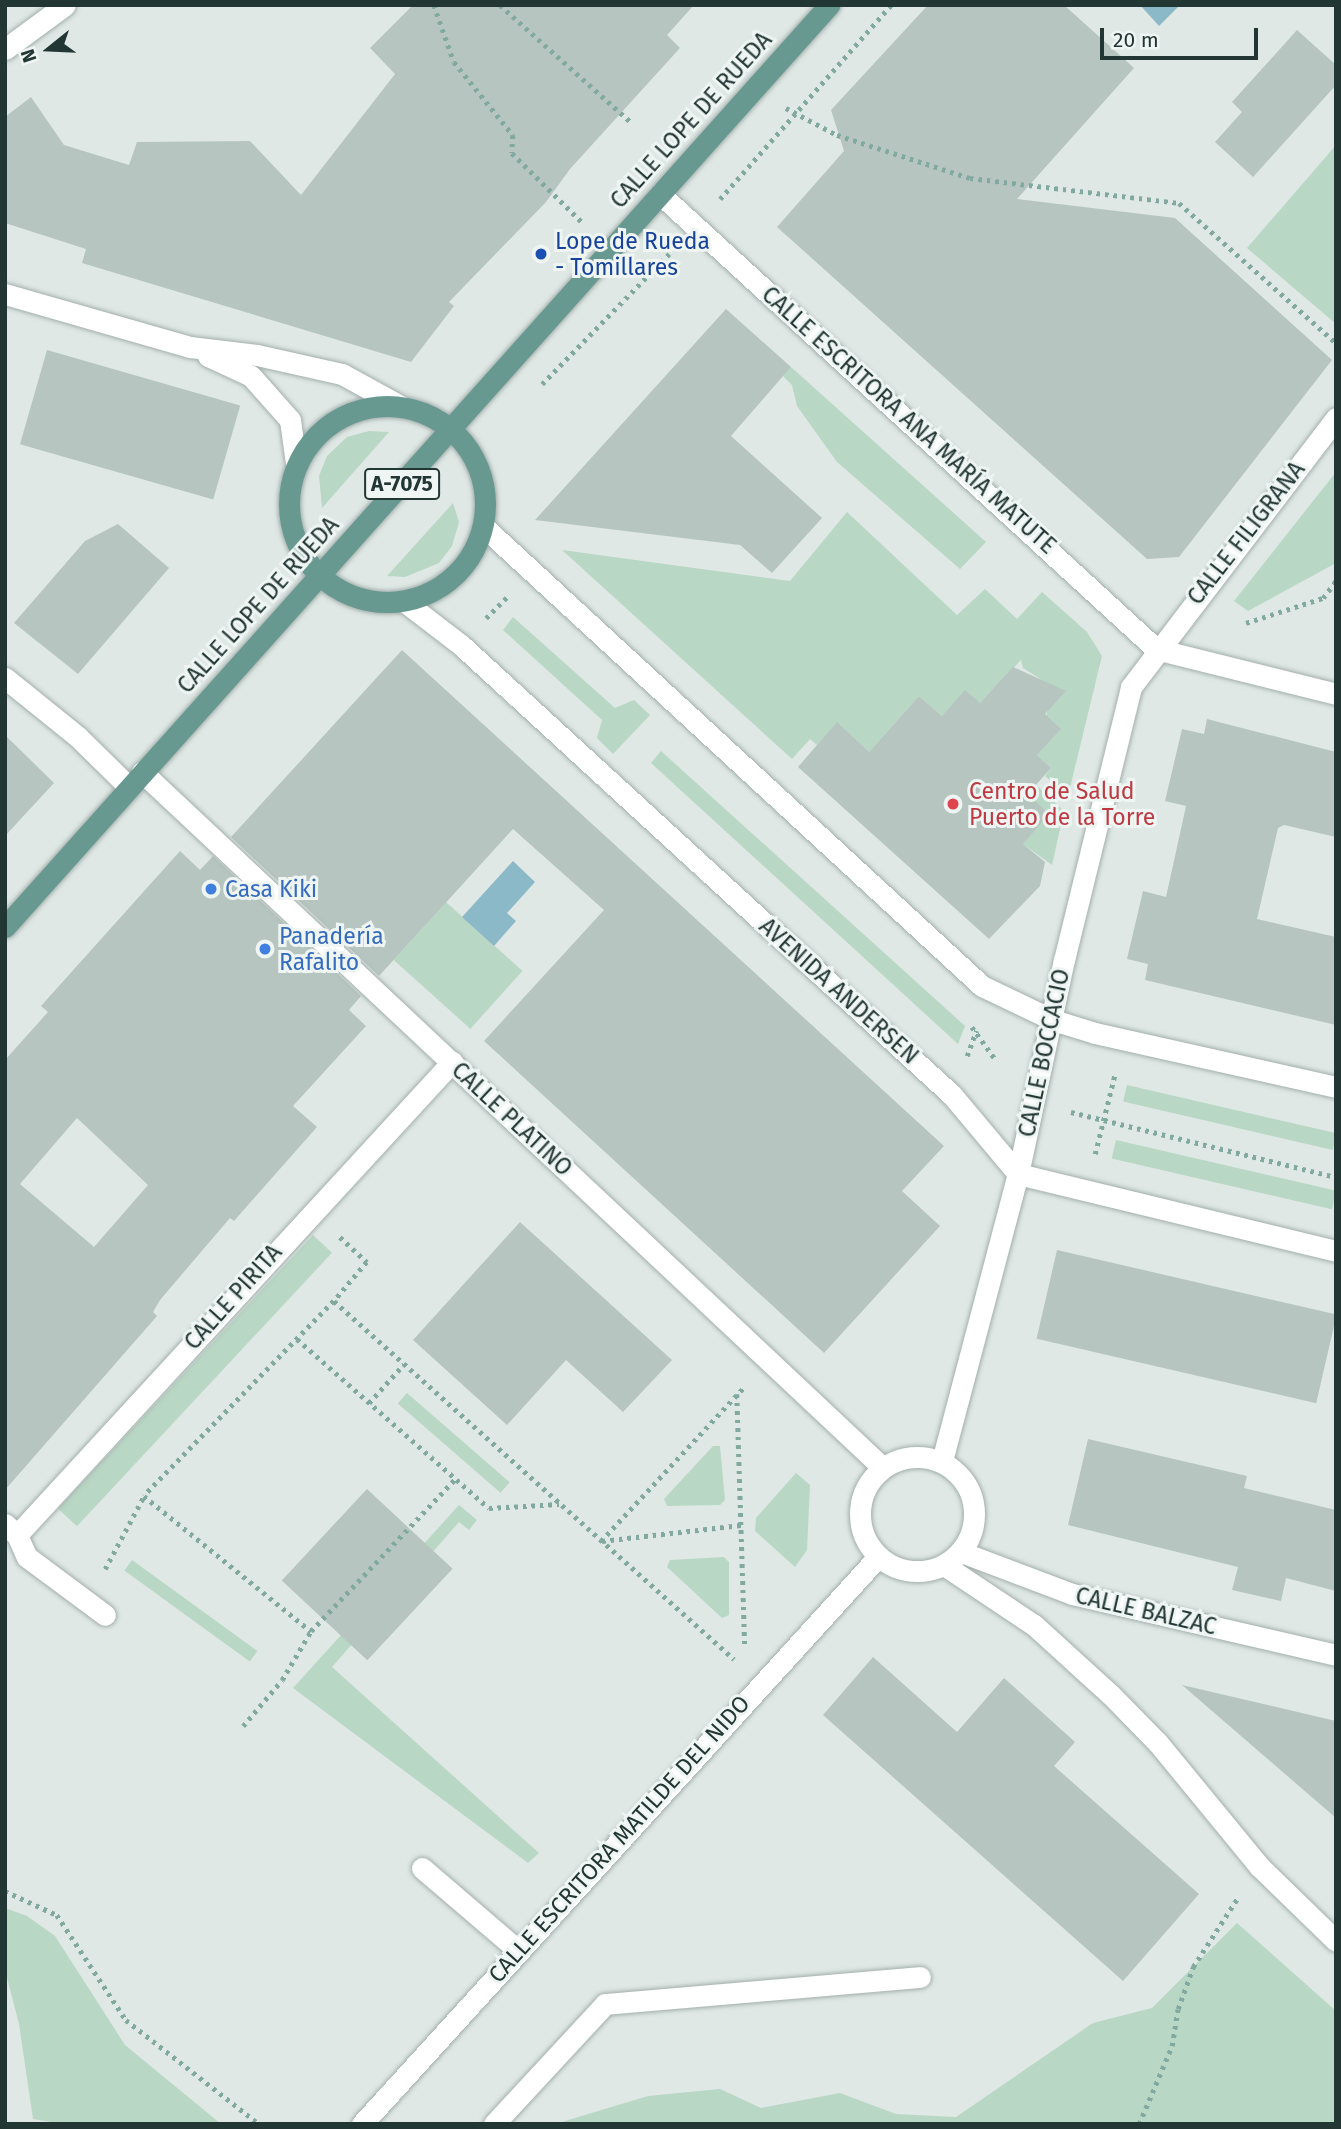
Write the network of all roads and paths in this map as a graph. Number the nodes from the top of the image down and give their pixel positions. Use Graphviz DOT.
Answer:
graph roads {
  1 [pos="65,5"];
  2 [pos="434,5"];
  3 [pos="500,5"];
  4 [pos="829,5"];
  5 [pos="5,50"];
  6 [pos="758,85"];
  7 [pos="633,124"];
  8 [pos="660,194"];
  9 [pos="610,249"];
  10 [pos="5,294"];
  11 [pos="1336,343"];
  12 [pos="190,347"];
  13 [pos="402,407"];
  14 [pos="1336,418"];
  15 [pos="452,429"];
  16 [pos="296,463"];
  17 [pos="484,527"];
  18 [pos="318,576"];
  19 [pos="1336,581"];
  20 [pos="512,592"];
  21 [pos="405,602"];
  22 [pos="483,622"];
  23 [pos="1246,623"];
  24 [pos="1156,649"];
  25 [pos="5,678"];
  26 [pos="1336,694"];
  27 [pos="135,779"];
  28 [pos="5,927"];
  29 [pos="1053,1020"];
  30 [pos="976,1030"];
  31 [pos="995,1059"];
  32 [pos="452,1062"];
  33 [pos="1128,1077"];
  34 [pos="1336,1087"];
  35 [pos="1070,1112"];
  36 [pos="1104,1121"];
  37 [pos="1108,1159"];
  38 [pos="1018,1174"];
  39 [pos="1336,1177"];
  40 [pos="311,1210"];
  41 [pos="1336,1251"];
  42 [pos="334,1301"];
  43 [pos="297,1339"];
  44 [pos="767,1360"];
  45 [pos="404,1364"];
  46 [pos="737,1394"];
  47 [pos="369,1403"];
  48 [pos="942,1461"];
  49 [pos="882,1467"];
  50 [pos="455,1479"];
  51 [pos="144,1496"];
  52 [pos="559,1504"];
  53 [pos="741,1525"];
  54 [pos="9,1535"];
  55 [pos="601,1541"];
  56 [pos="961,1552"];
  57 [pos="878,1557"];
  58 [pos="944,1565"];
  59 [pos="81,1599"];
  60 [pos="105,1615"];
  61 [pos="311,1631"];
  62 [pos="1336,1655"];
  63 [pos="751,1677"];
  64 [pos="243,1726"];
  65 [pos="1259,1866"];
  66 [pos="422,1868"];
  67 [pos="5,1891"];
  68 [pos="1336,1941"];
  69 [pos="519,1951"];
  70 [pos="920,1977"];
  71 [pos="260,2124"];
  72 [pos="362,2124"];
  73 [pos="494,2124"];
  74 [pos="1139,2124"];
  1 -- 5 [label="street"];
  2 -- 9 [label="path"];
  3 -- 7 [label="path"];
  4 -- 6 [label="main road, CALLE LOPE DE RUEDA / A-7075"];
  6 -- 8 [label="main road, CALLE LOPE DE RUEDA / A-7075"];
  6 -- 11 [label="path"];
  8 -- 9 [label="main road, CALLE LOPE DE RUEDA / A-7075"];
  8 -- 24 [label="street, CALLE ESCRITORA ANA MARÍA MATUTE"];
  9 -- 15 [label="main road, CALLE LOPE DE RUEDA / A-7075"];
  10 -- 12 [label="street"];
  12 -- 13 [label="street"];
  12 -- 16 [label="street"];
  13 -- 15 [label="main road"];
  13 -- 16 [label="main road"];
  14 -- 24 [label="street, CALLE FILIGRANA"];
  15 -- 17 [label="main road"];
  15 -- 18 [label="main road, CALLE LOPE DE RUEDA / A-7075"];
  16 -- 18 [label="main road"];
  17 -- 21 [label="main road"];
  17 -- 29 [label="street"];
  18 -- 21 [label="main road"];
  18 -- 27 [label="main road, CALLE LOPE DE RUEDA / A-7075"];
  19 -- 23 [label="path"];
  20 -- 22 [label="path"];
  21 -- 38 [label="street, AVENIDA ANDERSEN"];
  24 -- 26 [label="street"];
  24 -- 29 [label="street, CALLE BOCCACIO"];
  25 -- 27 [label="street, CALLE PLATINO"];
  27 -- 28 [label="main road, CALLE LOPE DE RUEDA / A-7075"];
  27 -- 32 [label="street, CALLE PLATINO"];
  29 -- 34 [label="street"];
  29 -- 38 [label="street, CALLE BOCCACIO"];
  30 -- 31 [label="path"];
  32 -- 40 [label="street, CALLE PIRITA"];
  32 -- 44 [label="street, CALLE PLATINO"];
  33 -- 36 [label="path"];
  35 -- 36 [label="path"];
  36 -- 37 [label="path"];
  36 -- 39 [label="path"];
  38 -- 41 [label="street"];
  38 -- 48 [label="street, CALLE BOCCACIO"];
  40 -- 42 [label="path"];
  40 -- 54 [label="street, CALLE PIRITA"];
  42 -- 43 [label="path"];
  42 -- 45 [label="path"];
  43 -- 47 [label="path"];
  43 -- 51 [label="path"];
  44 -- 46 [label="path"];
  44 -- 49 [label="street, CALLE PLATINO"];
  45 -- 47 [label="path"];
  45 -- 52 [label="path"];
  46 -- 53 [label="path"];
  46 -- 55 [label="path"];
  47 -- 50 [label="path"];
  48 -- 49 [label="street"];
  48 -- 56 [label="street"];
  49 -- 57 [label="street"];
  50 -- 52 [label="path"];
  50 -- 61 [label="path"];
  51 -- 59 [label="path"];
  51 -- 61 [label="path"];
  52 -- 55 [label="path"];
  53 -- 55 [label="path"];
  53 -- 63 [label="path"];
  54 -- 59 [label="street"];
  55 -- 63 [label="path"];
  56 -- 58 [label="street"];
  56 -- 62 [label="street, CALLE BALZAC"];
  57 -- 58 [label="street"];
  57 -- 63 [label="street, CALLE ESCRITORA MATILDE DEL NIDO"];
  58 -- 65 [label="street"];
  59 -- 60 [label="street"];
  61 -- 64 [label="path"];
  63 -- 69 [label="street, CALLE ESCRITORA MATILDE DEL NIDO"];
  65 -- 68 [label="street"];
  65 -- 74 [label="path"];
  66 -- 69 [label="street"];
  67 -- 71 [label="path"];
  69 -- 72 [label="street, CALLE ESCRITORA MATILDE DEL NIDO"];
  70 -- 73 [label="street"];
}
